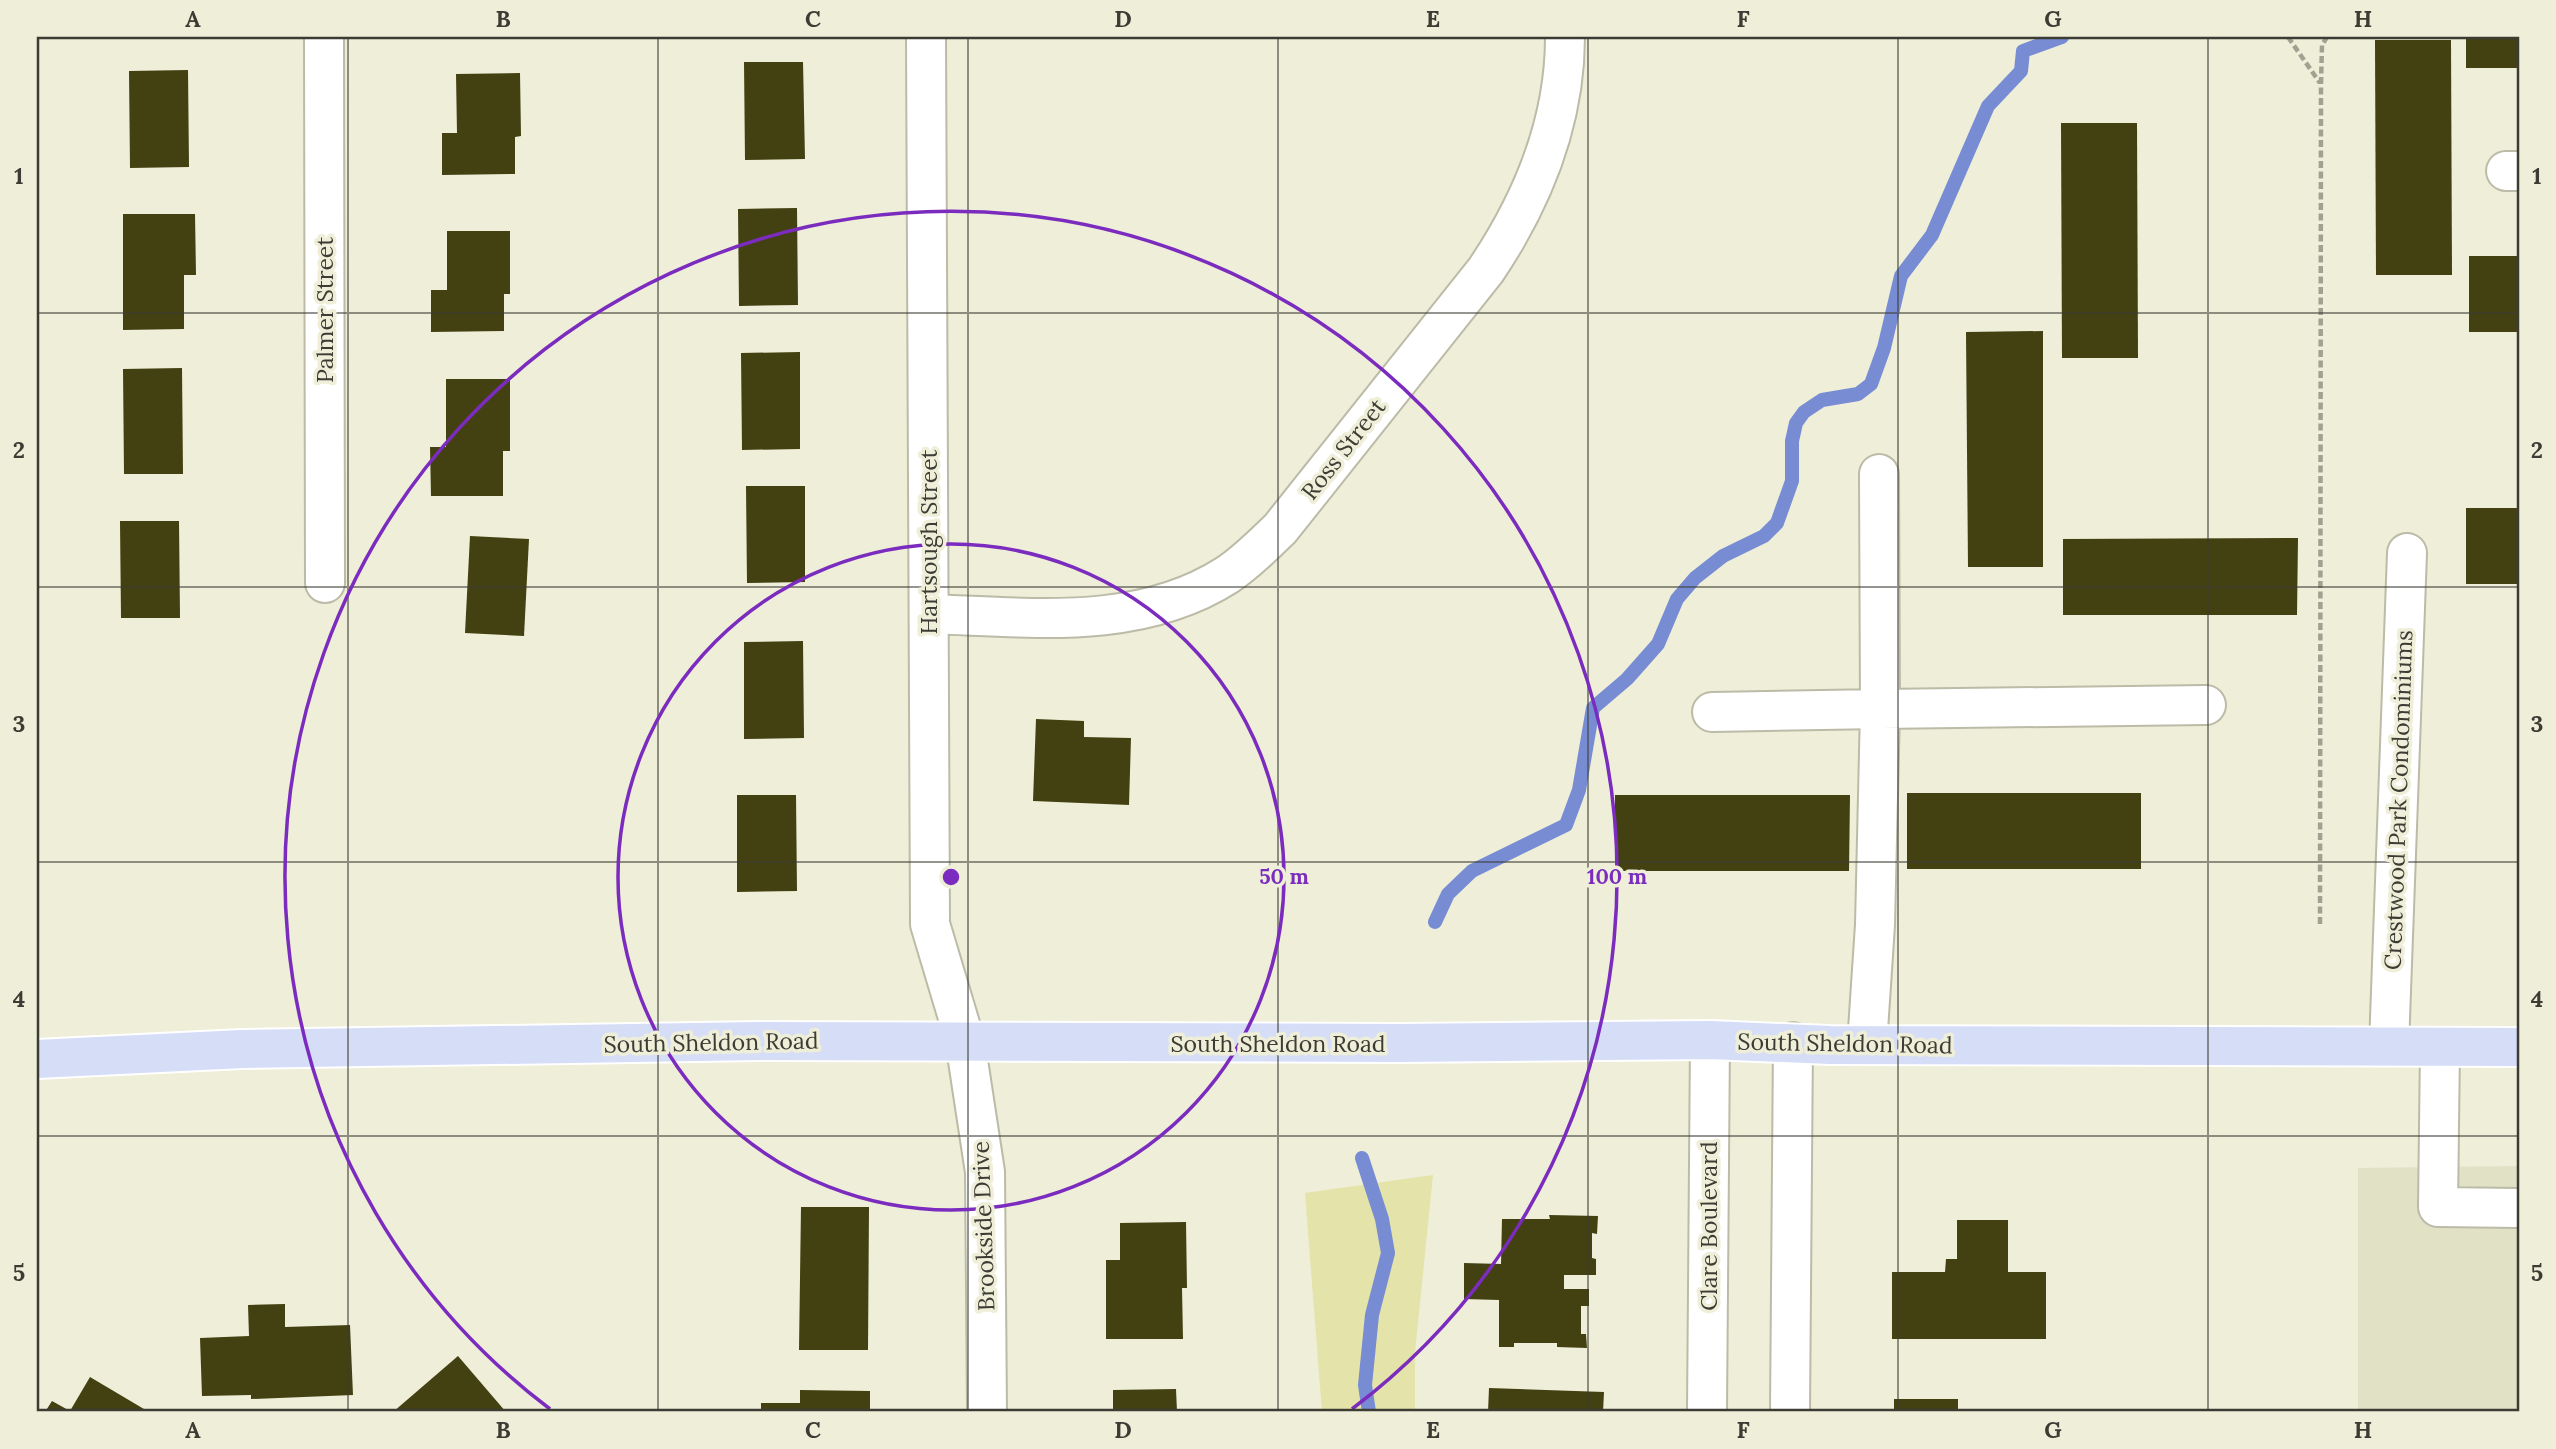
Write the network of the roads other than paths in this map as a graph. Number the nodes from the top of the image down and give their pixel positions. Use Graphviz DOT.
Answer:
graph roads {
  1 [pos="324,37"];
  2 [pos="926,37"];
  3 [pos="1565,37"];
  4 [pos="1879,474"];
  5 [pos="2407,553"];
  6 [pos="325,583"];
  7 [pos="929,614"];
  8 [pos="2206,705"];
  9 [pos="1880,709"];
  10 [pos="1712,712"];
  11 [pos="1710,1040"];
  12 [pos="965,1041"];
  13 [pos="1793,1042"];
  14 [pos="1867,1045"];
  15 [pos="2389,1046"];
  16 [pos="2440,1046"];
  17 [pos="2519,1047"];
  18 [pos="37,1059"];
  19 [pos="2519,1208"];
  20 [pos="987,1412"];
  21 [pos="1707,1412"];
  22 [pos="1790,1412"];
  1 -- 6 [label="street, Palmer Street"];
  2 -- 7 [label="street, Hartsough Street"];
  3 -- 7 [label="street, Ross Street"];
  4 -- 9 [label="street"];
  5 -- 15 [label="street, Crestwood Park Condominiums"];
  7 -- 12 [label="street, Hartsough Street"];
  8 -- 9 [label="street"];
  9 -- 10 [label="street"];
  9 -- 14 [label="street"];
  11 -- 12 [label="main road, South Sheldon Road"];
  11 -- 13 [label="main road, South Sheldon Road"];
  11 -- 21 [label="street, Clare Boulevard"];
  12 -- 18 [label="main road, South Sheldon Road"];
  12 -- 20 [label="street, Brookside Drive"];
  13 -- 14 [label="main road, South Sheldon Road"];
  13 -- 22 [label="street"];
  14 -- 15 [label="main road, South Sheldon Road"];
  15 -- 16 [label="main road, South Sheldon Road"];
  16 -- 17 [label="main road, South Sheldon Road"];
  16 -- 19 [label="street"];
}
